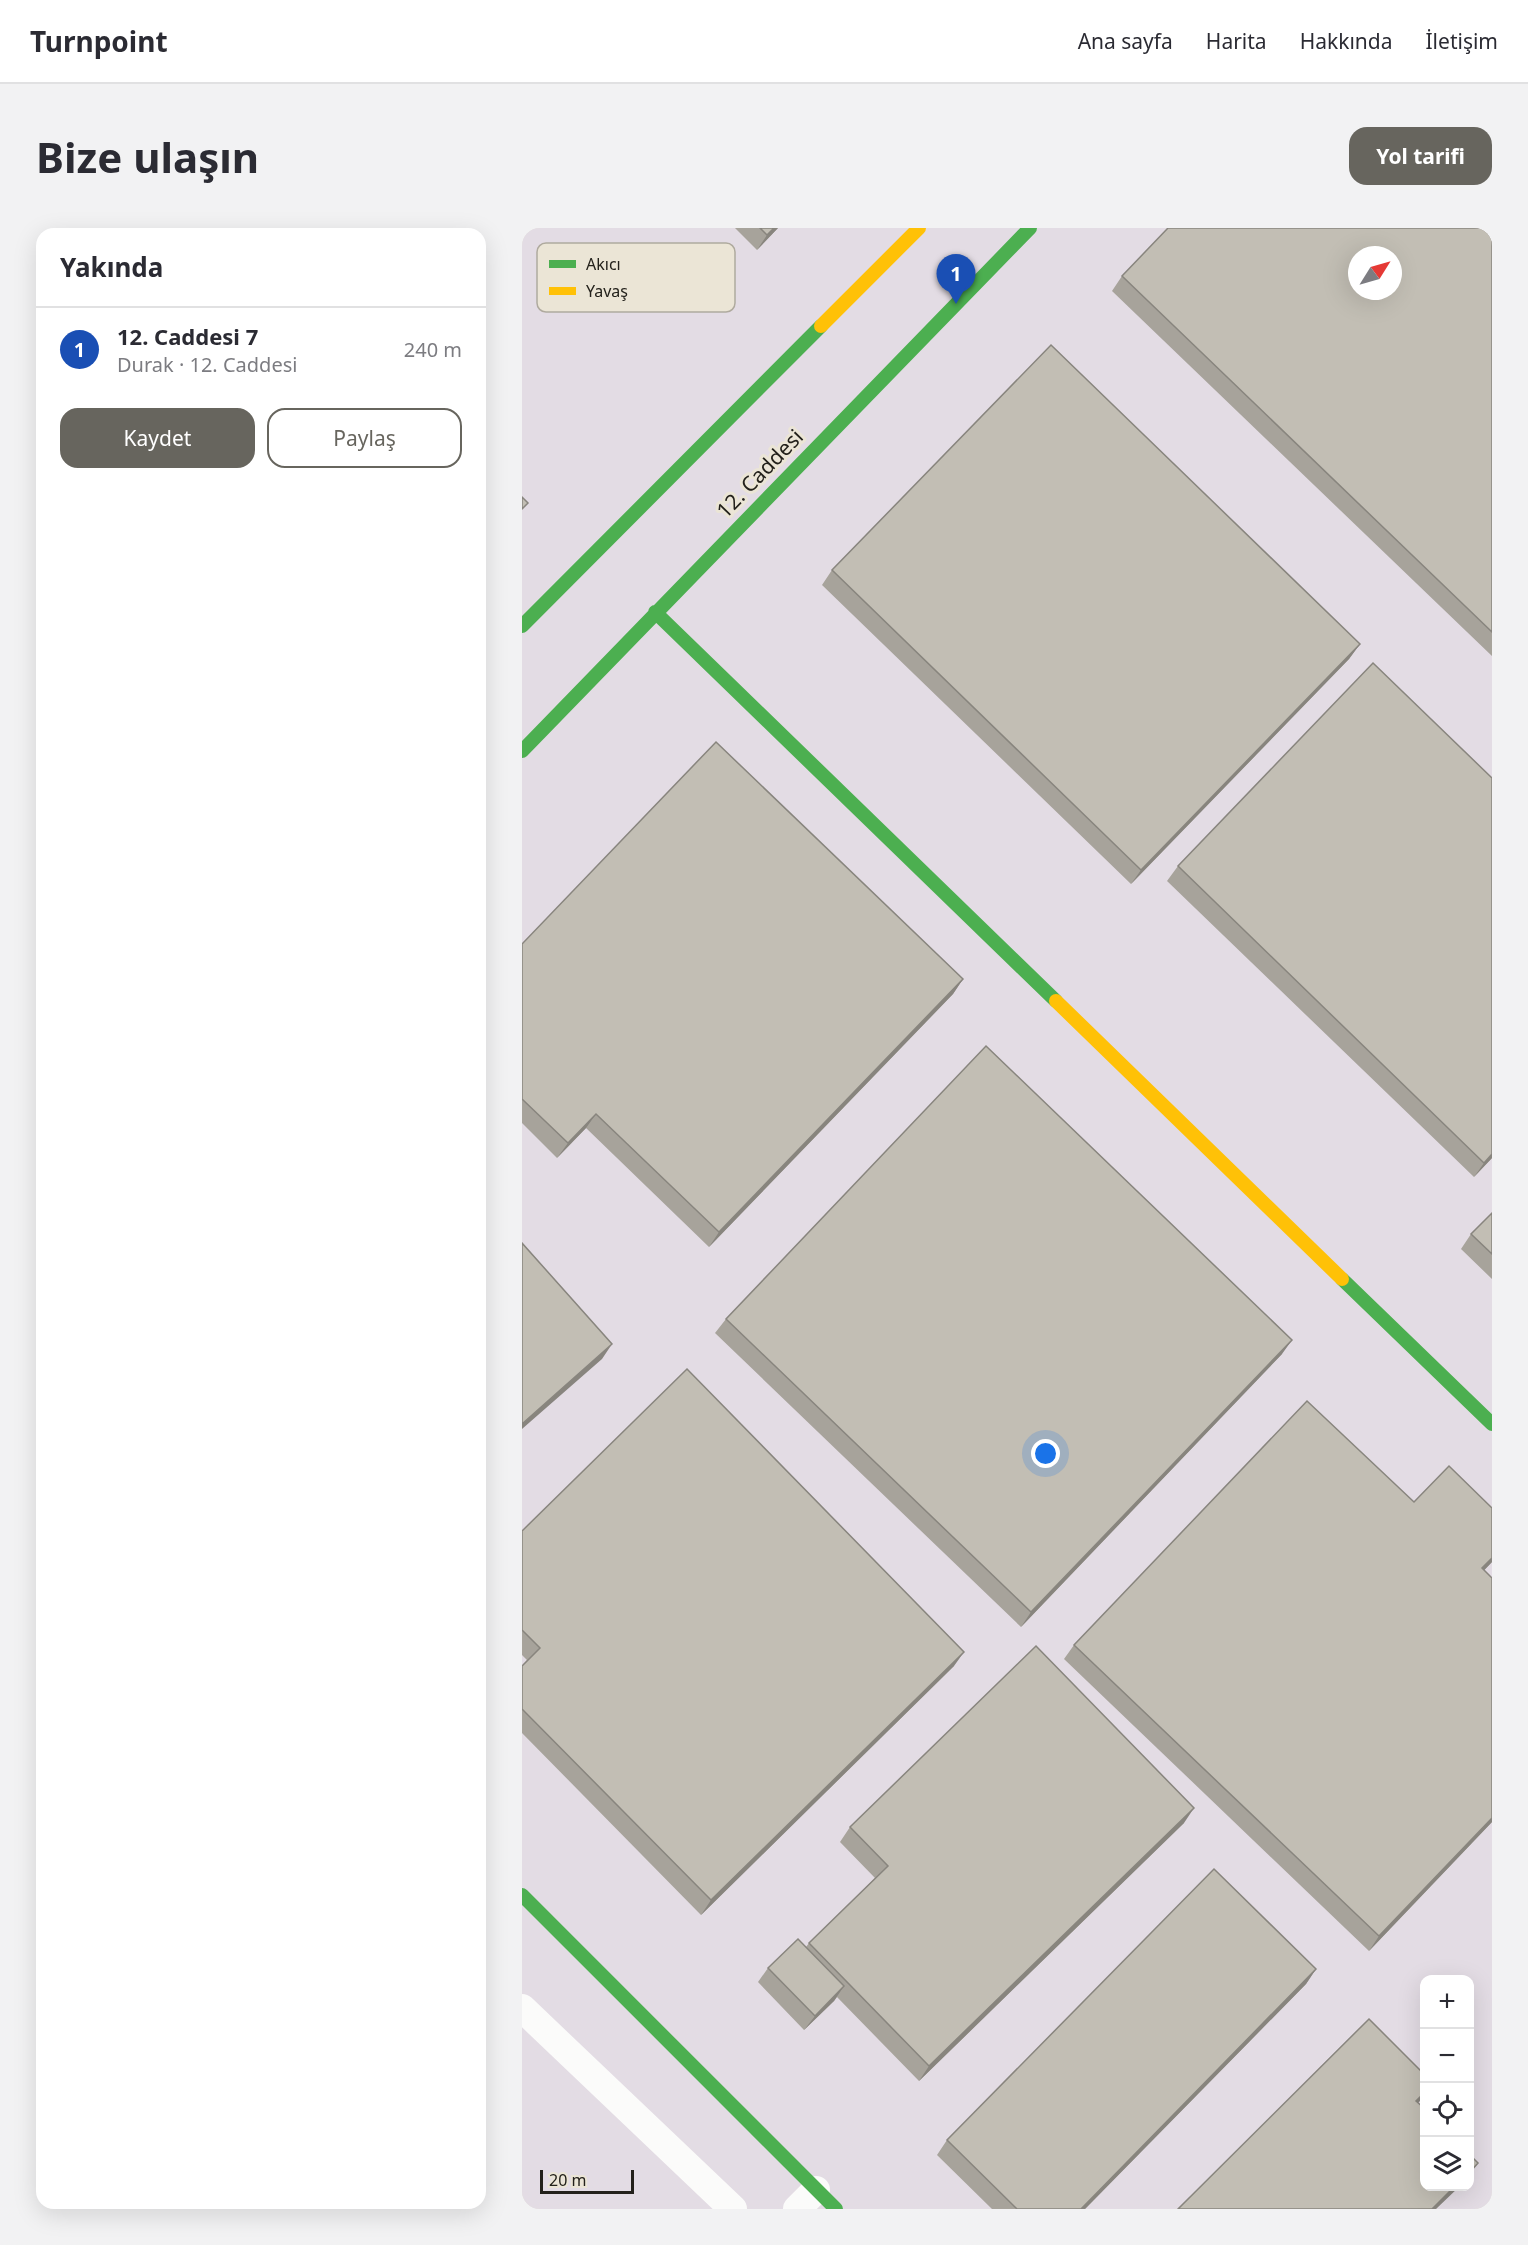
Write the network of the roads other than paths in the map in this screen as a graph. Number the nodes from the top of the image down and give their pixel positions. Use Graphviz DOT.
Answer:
graph roads {
  1 [pos="919,228"];
  2 [pos="1030,228"];
  3 [pos="655,612"];
  4 [pos="522,626"];
  5 [pos="522,751"];
  6 [pos="1492,1424"];
  7 [pos="522,1895"];
  8 [pos="522,2008"];
  9 [pos="817,2203"];
  10 [pos="733,2209"];
  1 -- 4 [label="street"];
  2 -- 3 [label="street, 12. Caddesi"];
  3 -- 5 [label="street, 12. Caddesi"];
  3 -- 6 [label="street"];
  7 -- 9 [label="street"];
  8 -- 10 [label="street"];
}
